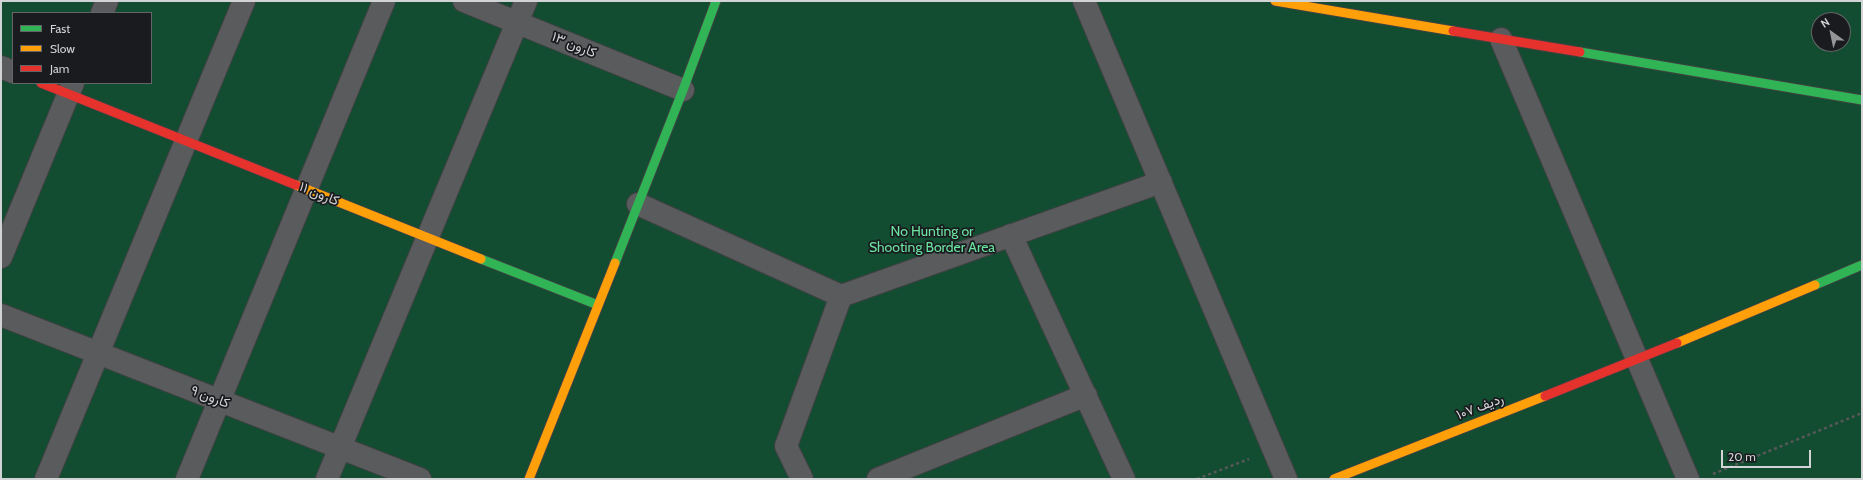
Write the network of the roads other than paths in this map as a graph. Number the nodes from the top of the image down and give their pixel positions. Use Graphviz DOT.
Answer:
graph roads {
  1 [pos="107,1"];
  2 [pos="244,1"];
  3 [pos="384,1"];
  4 [pos="464,1"];
  5 [pos="526,1"];
  6 [pos="716,1"];
  7 [pos="1084,1"];
  8 [pos="1275,1"];
  9 [pos="102,12"];
  10 [pos="517,22"];
  11 [pos="1501,39"];
  12 [pos="1,67"];
  13 [pos="12,72"];
  14 [pos="46,84"];
  15 [pos="71,89"];
  16 [pos="683,90"];
  17 [pos="1862,100"];
  18 [pos="186,141"];
  19 [pos="1161,182"];
  20 [pos="306,189"];
  21 [pos="638,204"];
  22 [pos="1011,235"];
  23 [pos="428,238"];
  24 [pos="1,257"];
  25 [pos="1862,265"];
  26 [pos="840,296"];
  27 [pos="598,305"];
  28 [pos="1,315"];
  29 [pos="98,353"];
  30 [pos="1637,360"];
  31 [pos="1086,395"];
  32 [pos="219,401"];
  33 [pos="340,448"];
  34 [pos="46,479"];
  35 [pos="187,479"];
  36 [pos="327,479"];
  37 [pos="420,479"];
  38 [pos="529,479"];
  39 [pos="802,479"];
  40 [pos="878,479"];
  41 [pos="1124,479"];
  42 [pos="1286,479"];
  43 [pos="1334,479"];
  44 [pos="1688,479"];
  1 -- 9 [label="street"];
  2 -- 18 [label="street"];
  3 -- 20 [label="street"];
  4 -- 10 [label="street, کارون ۱۳"];
  5 -- 10 [label="street"];
  6 -- 16 [label="street"];
  7 -- 19 [label="street"];
  8 -- 11 [label="street"];
  10 -- 16 [label="street, کارون ۱۳"];
  10 -- 23 [label="street"];
  11 -- 17 [label="street"];
  11 -- 30 [label="street"];
  12 -- 13 [label="street"];
  14 -- 15 [label="street, کارون ۱۱"];
  15 -- 18 [label="street, کارون ۱۱"];
  15 -- 24 [label="street"];
  16 -- 21 [label="street"];
  18 -- 20 [label="street, کارون ۱۱"];
  18 -- 29 [label="street"];
  19 -- 22 [label="street"];
  19 -- 42 [label="street"];
  20 -- 23 [label="street, کارون ۱۱"];
  20 -- 32 [label="street"];
  21 -- 26 [label="street"];
  21 -- 27 [label="street"];
  22 -- 26 [label="street"];
  22 -- 31 [label="street"];
  23 -- 27 [label="street, کارون ۱۱"];
  23 -- 33 [label="street"];
  25 -- 30 [label="street, ردیف ۱۰۷"];
  26 -- 39 [label="street"];
  27 -- 38 [label="street"];
  28 -- 29 [label="street, کارون ۹"];
  29 -- 32 [label="street, کارون ۹"];
  29 -- 34 [label="street"];
  30 -- 43 [label="street, ردیف ۱۰۷"];
  30 -- 44 [label="street"];
  31 -- 40 [label="street"];
  31 -- 41 [label="street"];
  32 -- 33 [label="street, کارون ۹"];
  32 -- 35 [label="street"];
  33 -- 36 [label="street"];
  33 -- 37 [label="street, کارون ۹"];
}
